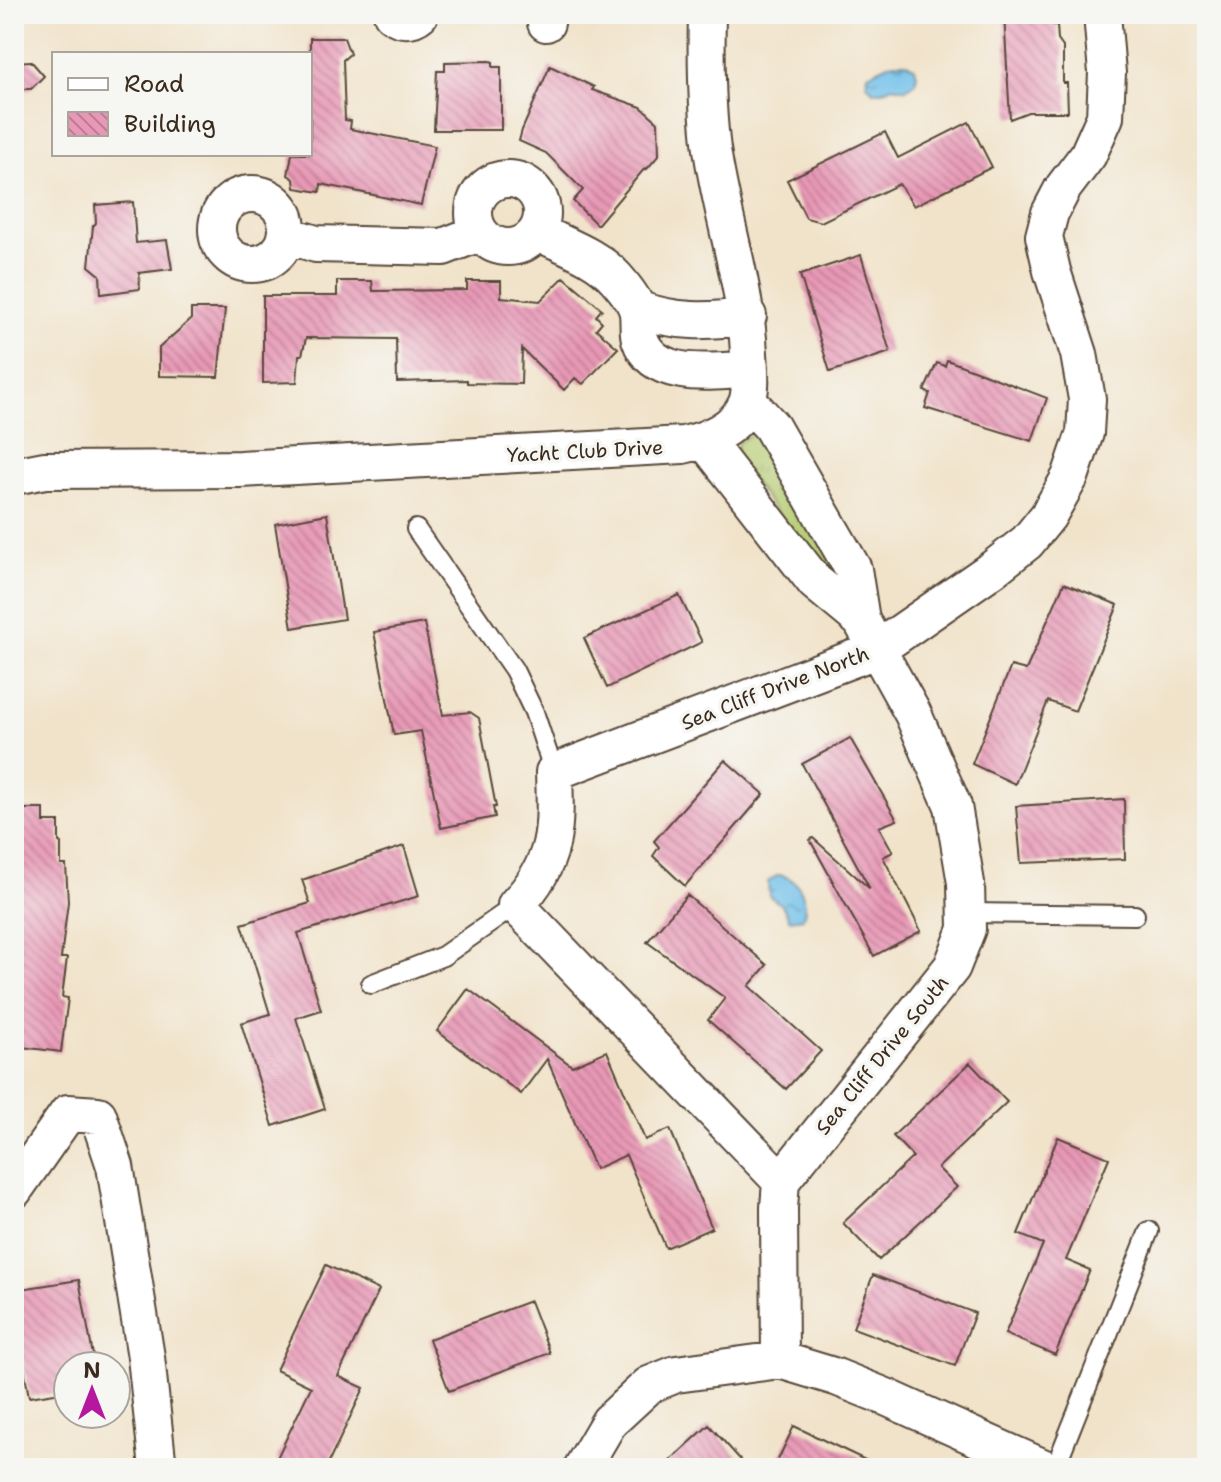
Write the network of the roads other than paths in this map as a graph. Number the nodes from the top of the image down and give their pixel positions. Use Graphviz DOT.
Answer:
graph roads {
  1 [pos="392,14"];
  2 [pos="420,14"];
  3 [pos="707,14"];
  4 [pos="1102,14"];
  5 [pos="538,232"];
  6 [pos="479,233"];
  7 [pos="287,235"];
  8 [pos="637,309"];
  9 [pos="748,316"];
  10 [pos="749,385"];
  11 [pos="705,441"];
  12 [pos="14,476"];
  13 [pos="416,529"];
  14 [pos="869,635"];
  15 [pos="554,772"];
  16 [pos="516,905"];
  17 [pos="967,913"];
  18 [pos="1135,915"];
  19 [pos="371,984"];
  20 [pos="781,1181"];
  21 [pos="14,1190"];
  22 [pos="1149,1231"];
  23 [pos="780,1360"];
  24 [pos="158,1468"];
  25 [pos="582,1468"];
  26 [pos="1044,1468"];
  27 [pos="1055,1468"];
  1 -- 2 [label="street"];
  3 -- 9 [label="street"];
  4 -- 14 [label="street, Sea Cliff Drive North"];
  5 -- 6 [label="street"];
  5 -- 6 [label="street"];
  5 -- 8 [label="street"];
  6 -- 7 [label="street"];
  8 -- 9 [label="street"];
  8 -- 10 [label="street"];
  9 -- 10 [label="street"];
  10 -- 11 [label="street, Yacht Club Drive"];
  10 -- 14 [label="street, Sea Cliff Drive North"];
  11 -- 12 [label="street, Yacht Club Drive"];
  11 -- 14 [label="street, Sea Cliff Drive North"];
  13 -- 15 [label="lane"];
  14 -- 15 [label="street, Sea Cliff Drive North"];
  14 -- 17 [label="street, Sea Cliff Drive South"];
  15 -- 16 [label="street"];
  16 -- 19 [label="lane"];
  16 -- 20 [label="street"];
  17 -- 18 [label="lane"];
  17 -- 20 [label="street, Sea Cliff Drive South"];
  20 -- 23 [label="street"];
  21 -- 24 [label="street"];
  22 -- 27 [label="lane"];
  23 -- 25 [label="street"];
  23 -- 26 [label="street"];
}
